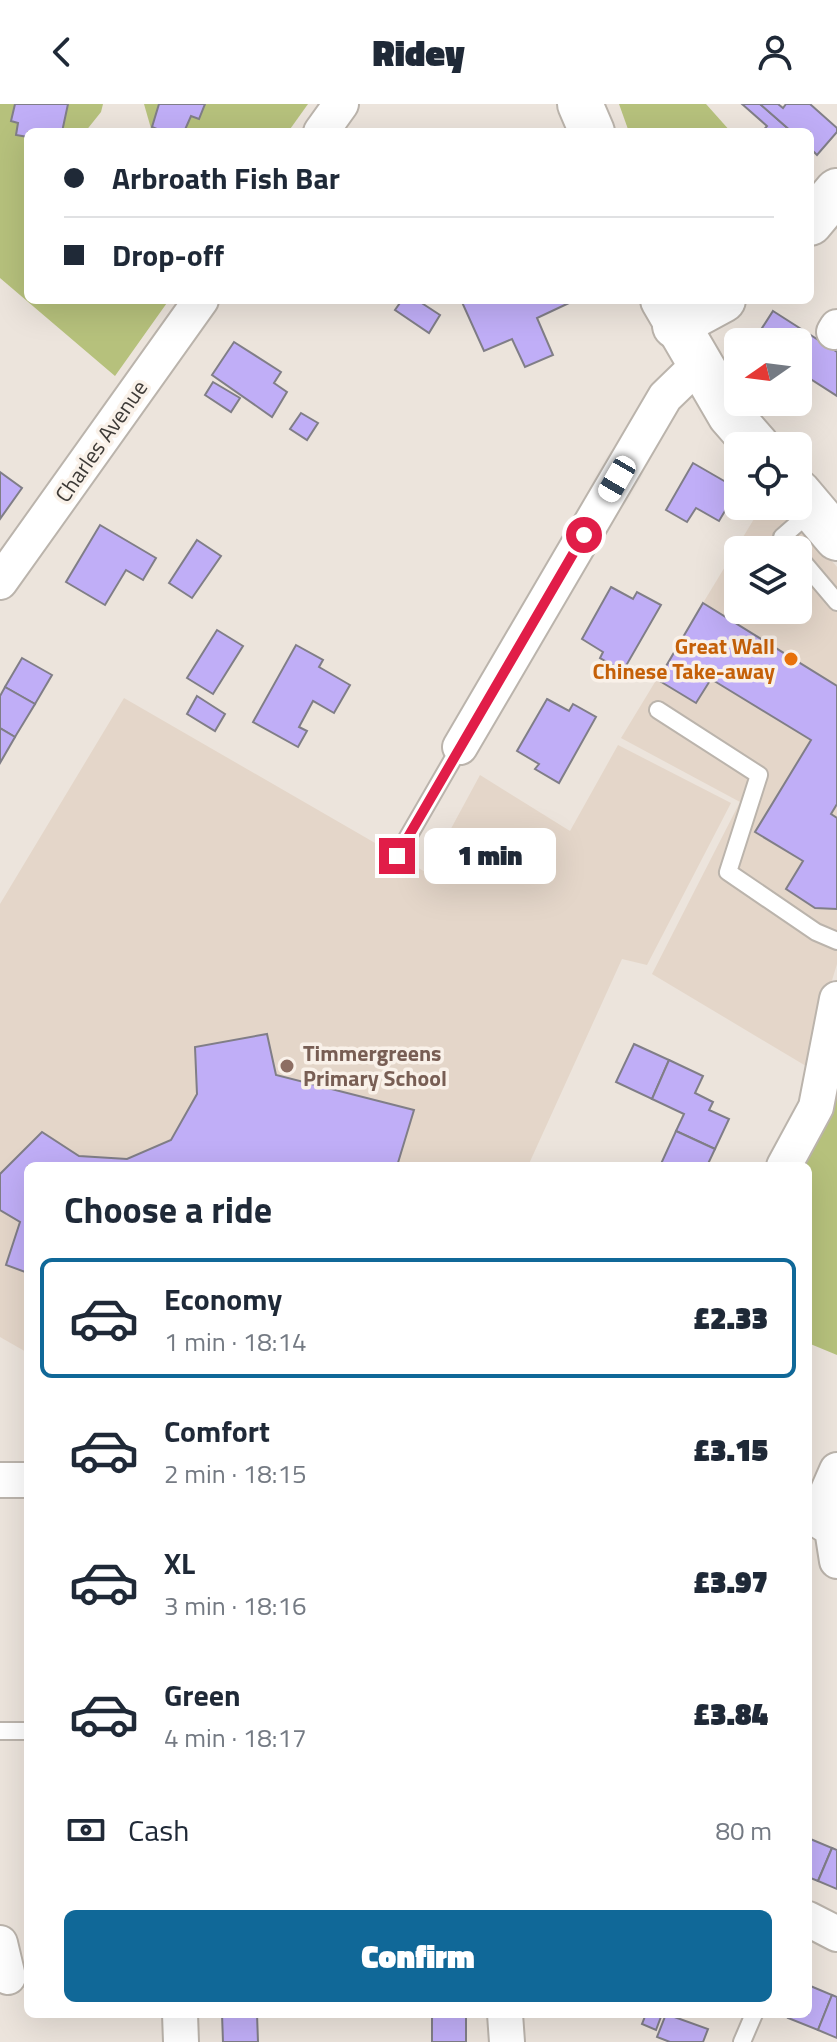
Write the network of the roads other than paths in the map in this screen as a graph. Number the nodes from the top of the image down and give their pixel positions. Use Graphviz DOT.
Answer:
graph roads {
  1 [pos="341,104"];
  2 [pos="580,104"];
  3 [pos="324,128"];
  4 [pos="590,128"];
  5 [pos="198,304"];
  6 [pos="706,304"];
  7 [pos="669,313"];
  8 [pos="698,365"];
  9 [pos="745,432"];
  10 [pos="816,513"];
  11 [pos="783,536"];
  12 [pos="812,573"];
  13 [pos="0,582"];
  14 [pos="837,602"];
  15 [pos="658,710"];
  16 [pos="460,747"];
  17 [pos="397,856"];
  18 [pos="837,941"];
  19 [pos="837,999"];
  20 [pos="786,1162"];
  21 [pos="837,1470"];
  22 [pos="0,1480"];
  23 [pos="24,1480"];
  24 [pos="812,1516"];
  25 [pos="837,1561"];
  26 [pos="0,1731"];
  27 [pos="24,1731"];
  28 [pos="812,1921"];
  29 [pos="837,1934"];
  30 [pos="0,1943"];
  31 [pos="12,1976"];
  32 [pos="180,2018"];
  33 [pos="505,2018"];
  34 [pos="752,2018"];
  35 [pos="181,2042"];
  36 [pos="507,2042"];
  37 [pos="742,2042"];
  1 -- 3 [label="street"];
  2 -- 4 [label="main road"];
  5 -- 13 [label="street, Charles Avenue"];
  6 -- 7 [label="main road"];
  7 -- 8 [label="main road"];
  8 -- 9 [label="main road"];
  8 -- 16 [label="street"];
  10 -- 11 [label="lane"];
  12 -- 14 [label="lane"];
  15 -- 18 [label="lane"];
  16 -- 17 [label="lane"];
  19 -- 20 [label="street"];
  21 -- 24 [label="street"];
  22 -- 23 [label="street"];
  24 -- 25 [label="street"];
  26 -- 27 [label="lane"];
  28 -- 29 [label="street"];
  30 -- 31 [label="street"];
  32 -- 35 [label="street"];
  33 -- 36 [label="street"];
  34 -- 37 [label="lane"];
}
